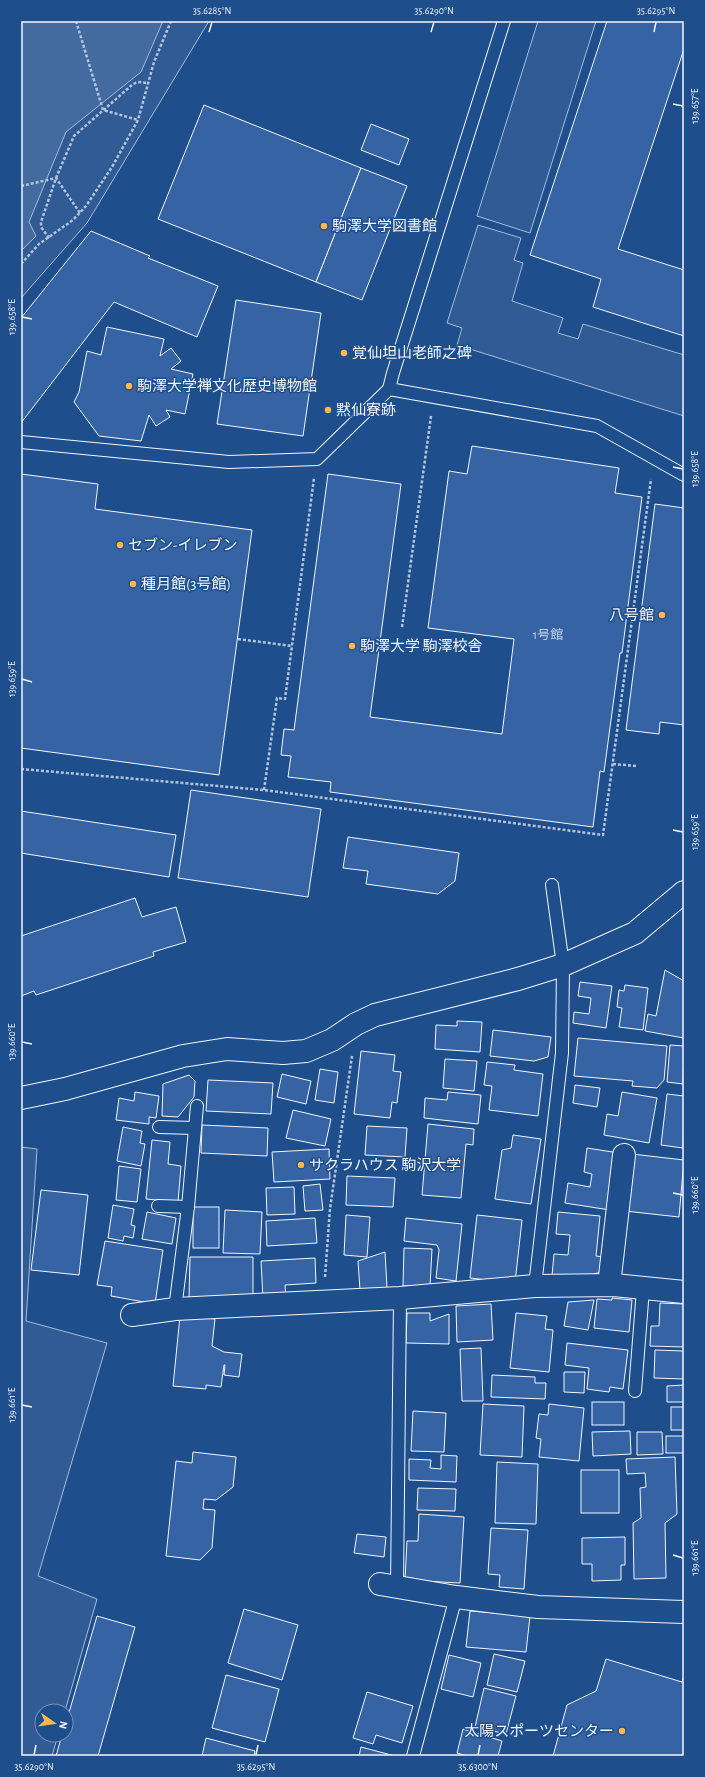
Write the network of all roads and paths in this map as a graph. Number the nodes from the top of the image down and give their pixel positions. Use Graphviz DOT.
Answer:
graph roads {
  1 [pos="76,21"];
  2 [pos="171,21"];
  3 [pos="504,21"];
  4 [pos="147,83"];
  5 [pos="103,110"];
  6 [pos="138,120"];
  7 [pos="56,178"];
  8 [pos="21,186"];
  9 [pos="80,212"];
  10 [pos="49,238"];
  11 [pos="21,264"];
  12 [pos="390,389"];
  13 [pos="433,397"];
  14 [pos="21,442"];
  15 [pos="317,459"];
  16 [pos="684,475"];
  17 [pos="648,494"];
  18 [pos="402,627"];
  19 [pos="238,638"];
  20 [pos="292,646"];
  21 [pos="613,764"];
  22 [pos="637,766"];
  23 [pos="21,769"];
  24 [pos="264,790"];
  25 [pos="552,884"];
  26 [pos="684,892"];
  27 [pos="563,965"];
  28 [pos="356,1024"];
  29 [pos="21,1098"];
  30 [pos="197,1106"];
  31 [pos="159,1126"];
  32 [pos="195,1128"];
  33 [pos="624,1155"];
  34 [pos="158,1206"];
  35 [pos="188,1207"];
  36 [pos="609,1285"];
  37 [pos="535,1286"];
  38 [pos="643,1289"];
  39 [pos="684,1292"];
  40 [pos="400,1298"];
  41 [pos="322,1302"];
  42 [pos="175,1309"];
  43 [pos="132,1315"];
  44 [pos="635,1391"];
  45 [pos="388,1586"];
  46 [pos="456,1597"];
  47 [pos="684,1612"];
  48 [pos="413,1756"];
  1 -- 5 [label="path"];
  2 -- 4 [label="path"];
  3 -- 12 [label="lane"];
  4 -- 5 [label="path"];
  4 -- 6 [label="path"];
  5 -- 6 [label="path"];
  5 -- 7 [label="path"];
  6 -- 9 [label="path"];
  7 -- 8 [label="path"];
  7 -- 9 [label="path"];
  7 -- 10 [label="path"];
  9 -- 10 [label="path"];
  10 -- 11 [label="path"];
  12 -- 13 [label="lane"];
  12 -- 15 [label="lane"];
  13 -- 16 [label="lane"];
  13 -- 18 [label="path"];
  14 -- 15 [label="lane"];
  15 -- 20 [label="path"];
  17 -- 21 [label="path"];
  19 -- 20 [label="path"];
  20 -- 24 [label="path"];
  21 -- 22 [label="path"];
  21 -- 24 [label="path"];
  23 -- 24 [label="path"];
  25 -- 27 [label="lane"];
  26 -- 27 [label="street"];
  27 -- 28 [label="street"];
  27 -- 37 [label="lane"];
  28 -- 29 [label="street"];
  28 -- 41 [label="path"];
  30 -- 32 [label="lane"];
  31 -- 32 [label="lane"];
  32 -- 35 [label="lane"];
  33 -- 36 [label="street"];
  34 -- 35 [label="lane"];
  35 -- 42 [label="lane"];
  36 -- 37 [label="street"];
  36 -- 38 [label="street"];
  37 -- 40 [label="street"];
  38 -- 39 [label="street"];
  38 -- 44 [label="lane"];
  40 -- 41 [label="street"];
  40 -- 45 [label="lane"];
  41 -- 42 [label="street"];
  42 -- 43 [label="street"];
  45 -- 46 [label="street"];
  46 -- 47 [label="street"];
  46 -- 48 [label="lane"];
}
